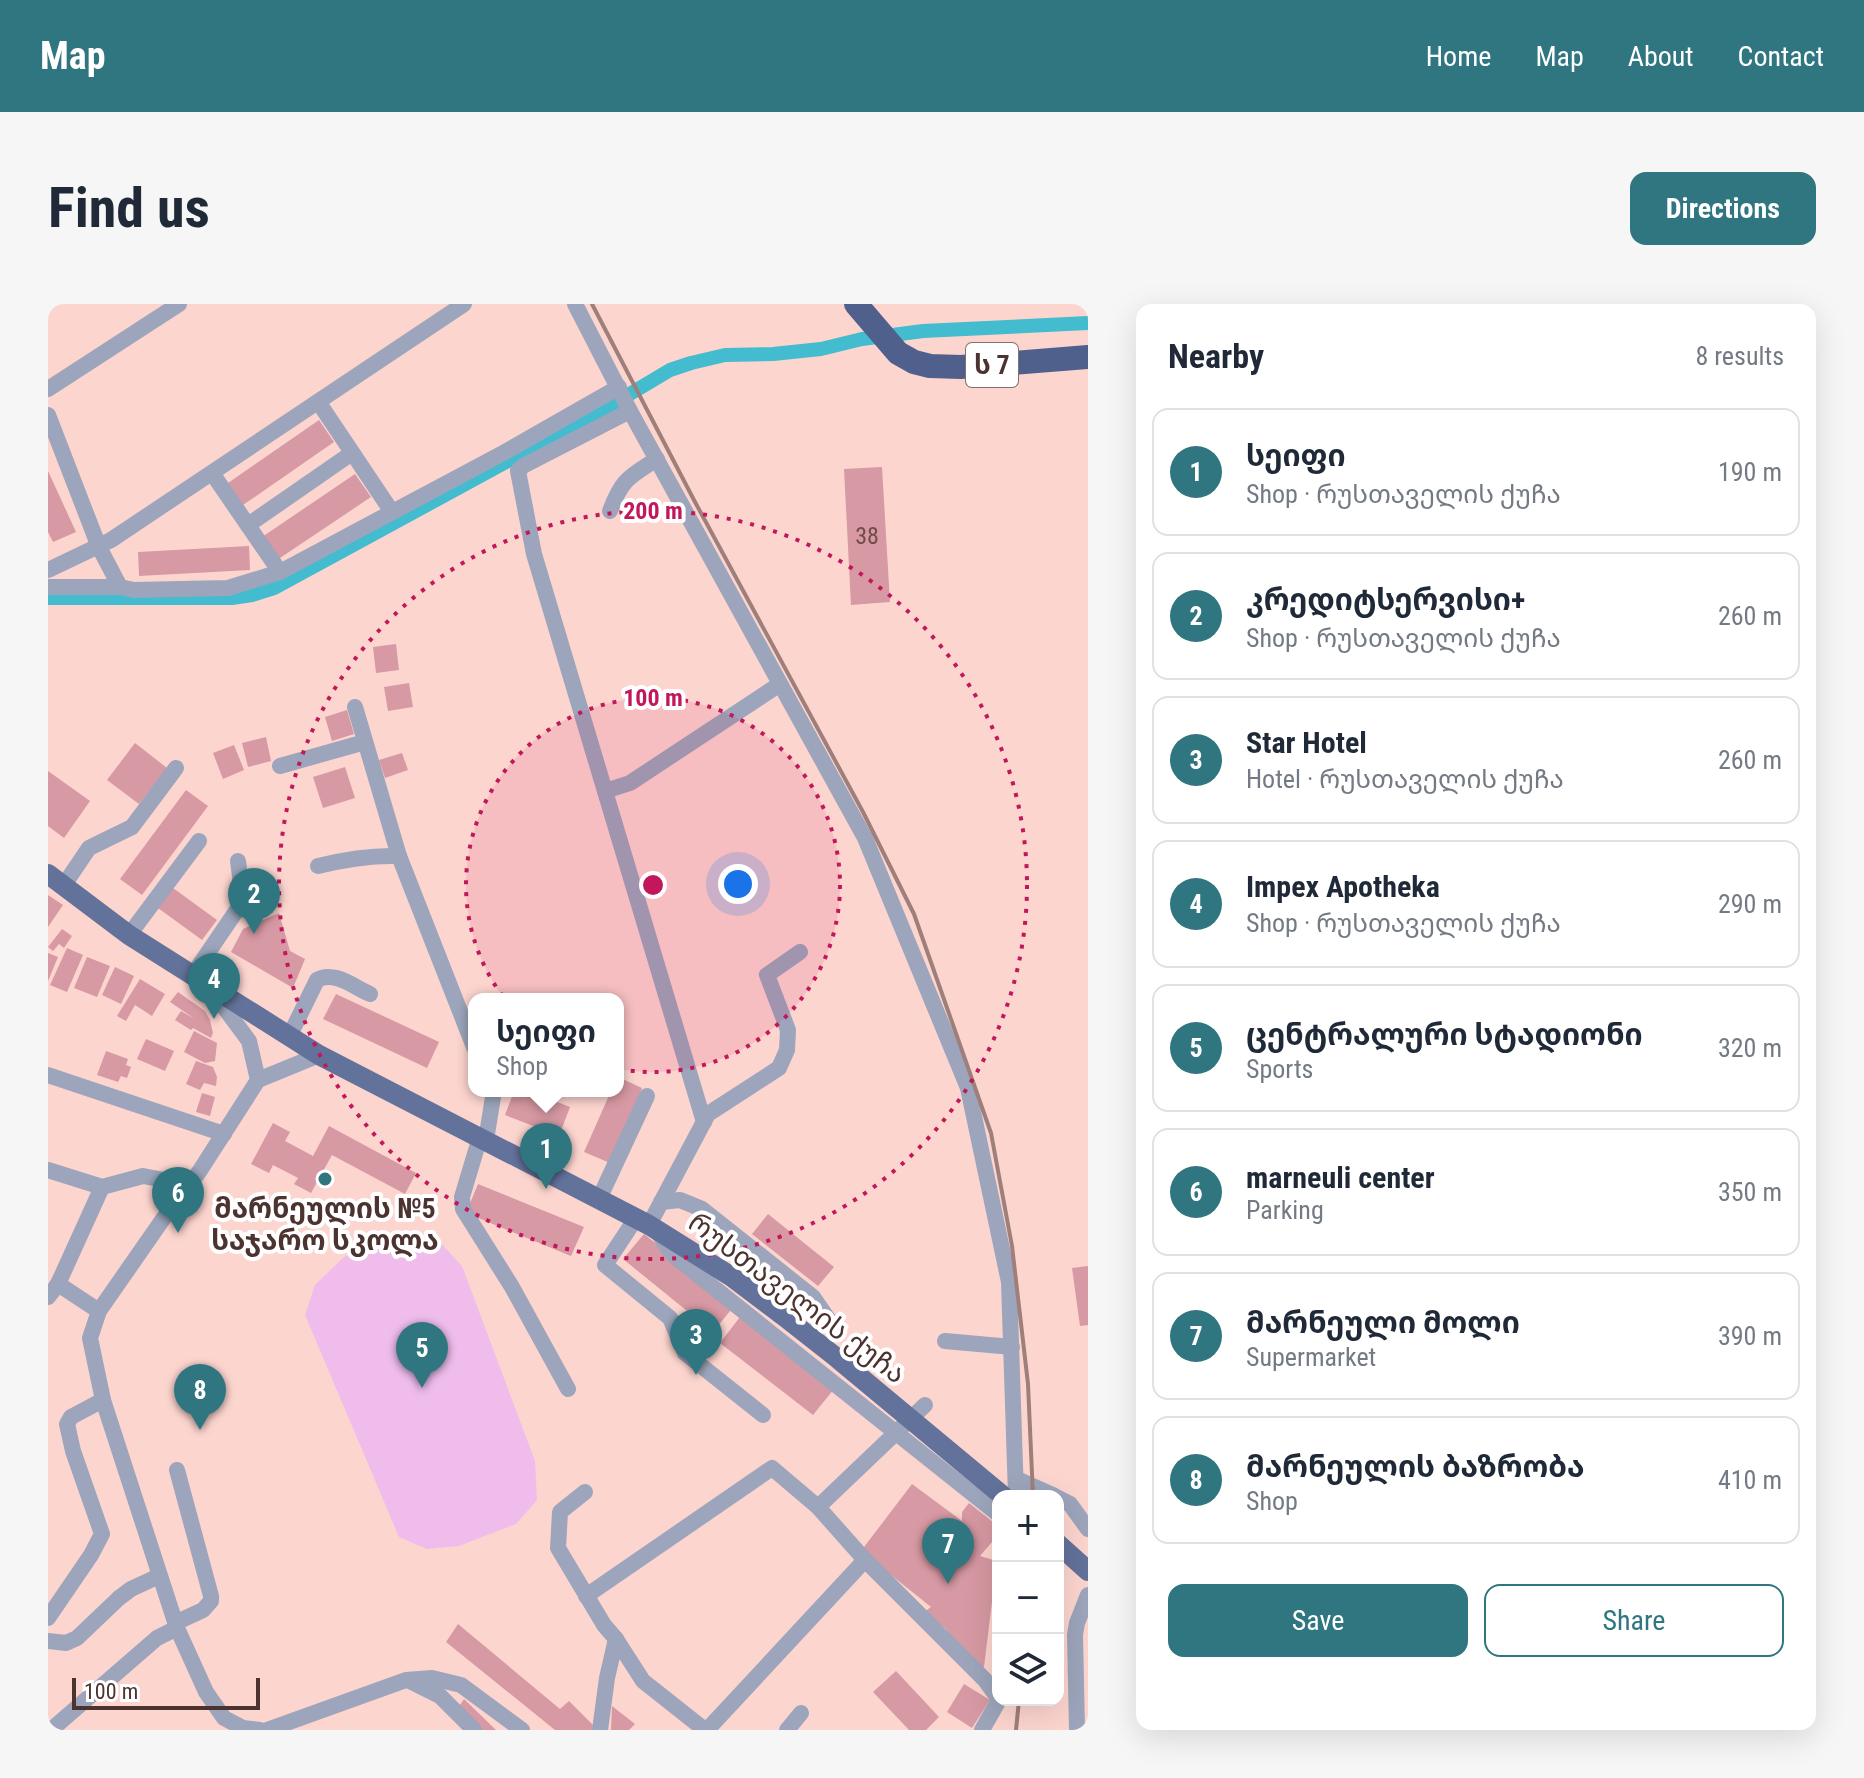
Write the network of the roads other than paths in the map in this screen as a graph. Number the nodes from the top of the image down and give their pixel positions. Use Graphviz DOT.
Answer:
graph roads {
  1 [pos="179,304"];
  2 [pos="464,304"];
  3 [pos="575,304"];
  4 [pos="859,309"];
  5 [pos="1088,357"];
  6 [pos="619,387"];
  7 [pos="48,389"];
  8 [pos="319,403"];
  9 [pos="630,411"];
  10 [pos="48,415"];
  11 [pos="352,453"];
  12 [pos="657,459"];
  13 [pos="212,473"];
  14 [pos="610,511"];
  15 [pos="392,512"];
  16 [pos="248,525"];
  17 [pos="99,547"];
  18 [pos="48,570"];
  19 [pos="280,572"];
  20 [pos="48,587"];
  21 [pos="120,587"];
  22 [pos="780,684"];
  23 [pos="355,707"];
  24 [pos="365,742"];
  25 [pos="280,766"];
  26 [pos="176,768"];
  27 [pos="605,791"];
  28 [pos="199,841"];
  29 [pos="399,856"];
  30 [pos="238,861"];
  31 [pos="318,866"];
  32 [pos="56,880"];
  33 [pos="129,935"];
  34 [pos="800,952"];
  35 [pos="200,981"];
  36 [pos="370,994"];
  37 [pos="468,1032"];
  38 [pos="289,1037"];
  39 [pos="319,1055"];
  40 [pos="48,1075"];
  41 [pos="258,1080"];
  42 [pos="647,1096"];
  43 [pos="493,1097"];
  44 [pos="704,1122"];
  45 [pos="224,1134"];
  46 [pos="483,1138"];
  47 [pos="48,1170"];
  48 [pos="190,1185"];
  49 [pos="102,1187"];
  50 [pos="599,1199"];
  51 [pos="661,1202"];
  52 [pos="647,1224"];
  53 [pos="53,1290"];
  54 [pos="99,1311"];
  55 [pos="833,1326"];
  56 [pos="945,1341"];
  57 [pos="1012,1347"];
  58 [pos="568,1389"];
  59 [pos="103,1400"];
  60 [pos="925,1405"];
  61 [pos="763,1415"];
  62 [pos="896,1433"];
  63 [pos="177,1470"];
  64 [pos="1016,1487"];
  65 [pos="996,1490"];
  66 [pos="585,1492"];
  67 [pos="1064,1501"];
  68 [pos="818,1507"];
  69 [pos="992,1509"];
  70 [pos="1088,1529"];
  71 [pos="1064,1549"];
  72 [pos="865,1560"];
  73 [pos="1088,1571"];
  74 [pos="159,1576"];
  75 [pos="1088,1595"];
  76 [pos="586,1596"];
  77 [pos="48,1618"];
  78 [pos="176,1626"];
  79 [pos="616,1639"];
  80 [pos="48,1641"];
  81 [pos="406,1680"];
  82 [pos="992,1690"];
  83 [pos="995,1706"];
  84 [pos="998,1706"];
  85 [pos="801,1713"];
  86 [pos="249,1729"];
  87 [pos="51,1730"];
  88 [pos="267,1730"];
  89 [pos="474,1730"];
  90 [pos="522,1730"];
  91 [pos="600,1730"];
  92 [pos="706,1730"];
  93 [pos="787,1730"];
  94 [pos="982,1730"];
  95 [pos="995,1730"];
  96 [pos="1077,1730"];
  1 -- 7 [label="street"];
  2 -- 8 [label="street"];
  3 -- 6 [label="street"];
  4 -- 5 [label="highway, ს 7"];
  6 -- 9 [label="street"];
  6 -- 15 [label="street"];
  8 -- 11 [label="street"];
  8 -- 13 [label="street"];
  9 -- 12 [label="street"];
  9 -- 27 [label="street"];
  10 -- 17 [label="street"];
  11 -- 15 [label="street"];
  11 -- 16 [label="street"];
  12 -- 14 [label="street"];
  12 -- 22 [label="street"];
  13 -- 16 [label="street"];
  13 -- 17 [label="street"];
  15 -- 19 [label="street"];
  16 -- 19 [label="street"];
  17 -- 18 [label="street"];
  17 -- 21 [label="street"];
  19 -- 21 [label="street"];
  20 -- 21 [label="street"];
  22 -- 27 [label="street"];
  22 -- 57 [label="street"];
  23 -- 24 [label="street"];
  24 -- 25 [label="street"];
  24 -- 29 [label="street"];
  26 -- 32 [label="street"];
  27 -- 44 [label="street"];
  28 -- 33 [label="street"];
  29 -- 31 [label="street"];
  29 -- 37 [label="street"];
  30 -- 35 [label="street"];
  32 -- 33 [label="main road, რუსთაველის ქუჩა"];
  33 -- 35 [label="main road, რუსთაველის ქუჩა"];
  34 -- 44 [label="street"];
  35 -- 38 [label="main road, რუსთაველის ქუჩა"];
  35 -- 41 [label="street"];
  36 -- 38 [label="street"];
  38 -- 39 [label="main road, რუსთაველის ქუჩა"];
  39 -- 41 [label="street"];
  39 -- 46 [label="main road, რუსთაველის ქუჩა"];
  40 -- 45 [label="street"];
  41 -- 45 [label="street"];
  42 -- 50 [label="street"];
  43 -- 46 [label="street"];
  44 -- 51 [label="street"];
  45 -- 48 [label="street"];
  46 -- 50 [label="main road, რუსთაველის ქუჩა"];
  46 -- 58 [label="street"];
  47 -- 49 [label="street"];
  48 -- 49 [label="street"];
  48 -- 54 [label="street"];
  49 -- 53 [label="street"];
  50 -- 52 [label="main road, რუსთაველის ქუჩა"];
  51 -- 52 [label="street"];
  51 -- 55 [label="street"];
  52 -- 61 [label="street"];
  52 -- 62 [label="street"];
  52 -- 65 [label="main road, რუსთაველის ქუჩა, bridge"];
  53 -- 54 [label="street"];
  54 -- 59 [label="street"];
  56 -- 57 [label="street"];
  57 -- 64 [label="street"];
  59 -- 74 [label="street"];
  59 -- 77 [label="street"];
  60 -- 62 [label="street"];
  62 -- 68 [label="street"];
  62 -- 69 [label="street"];
  63 -- 78 [label="street"];
  66 -- 76 [label="street"];
  67 -- 70 [label="street"];
  68 -- 72 [label="street"];
  68 -- 76 [label="street"];
  71 -- 73 [label="main road"];
  72 -- 82 [label="street"];
  72 -- 92 [label="street"];
  74 -- 78 [label="street"];
  74 -- 80 [label="street"];
  75 -- 96 [label="street"];
  76 -- 79 [label="street"];
  78 -- 86 [label="street"];
  78 -- 87 [label="street"];
  79 -- 91 [label="street"];
  79 -- 92 [label="street"];
  81 -- 88 [label="street"];
  81 -- 89 [label="street"];
  81 -- 90 [label="street"];
  83 -- 94 [label="street"];
  84 -- 95 [label="street"];
  85 -- 93 [label="street"];
}
